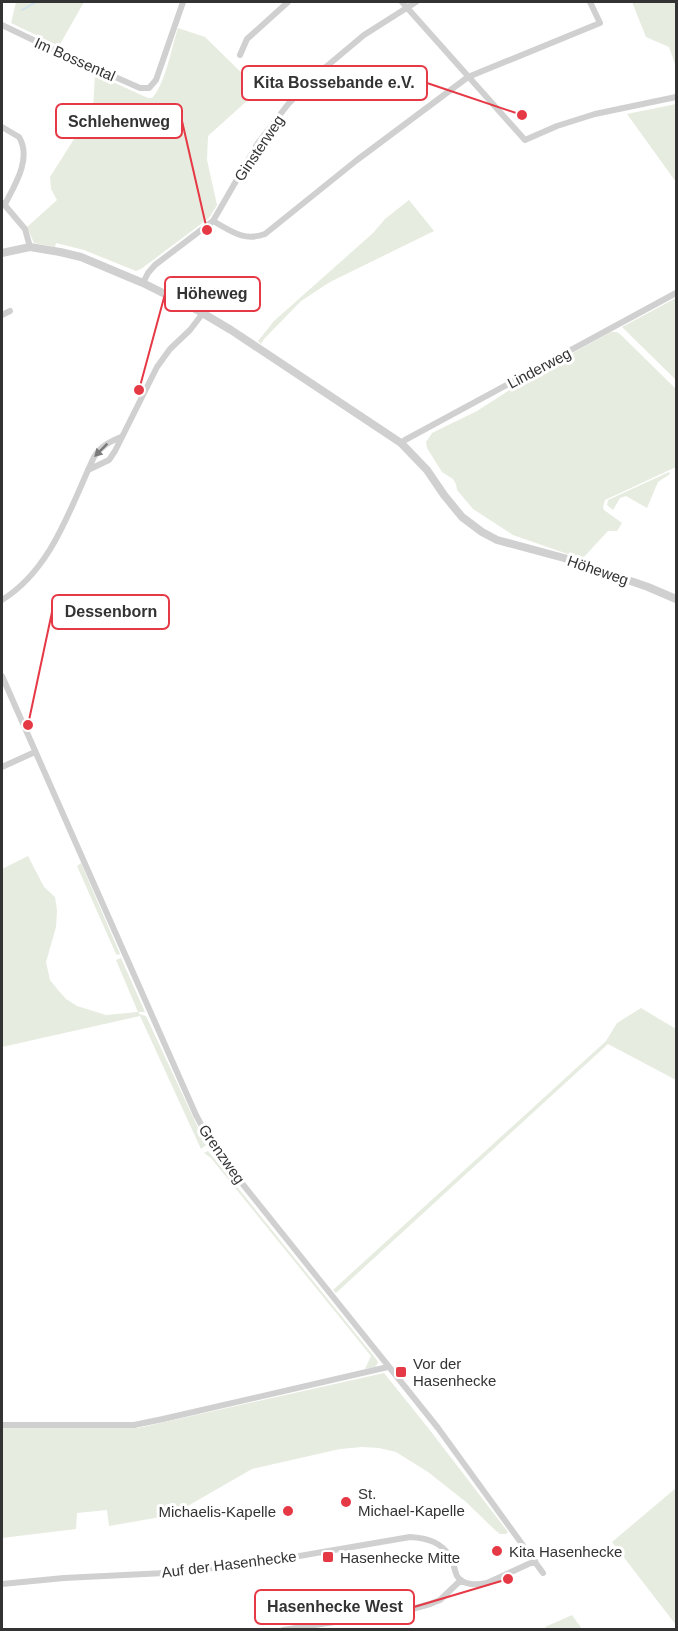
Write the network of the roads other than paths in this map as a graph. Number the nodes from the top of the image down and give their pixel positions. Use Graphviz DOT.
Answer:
graph roads {
  1 [pos="183,2"];
  2 [pos="288,2"];
  3 [pos="416,2"];
  4 [pos="590,2"];
  5 [pos="405,4"];
  6 [pos="2,25"];
  7 [pos="240,55"];
  8 [pos="468,77"];
  9 [pos="676,97"];
  10 [pos="2,127"];
  11 [pos="3,203"];
  12 [pos="213,221"];
  13 [pos="30,247"];
  14 [pos="2,253"];
  15 [pos="143,283"];
  16 [pos="676,293"];
  17 [pos="10,311"];
  18 [pos="203,314"];
  19 [pos="2,315"];
  20 [pos="121,437"];
  21 [pos="402,443"];
  22 [pos="88,470"];
  23 [pos="676,599"];
  24 [pos="2,600"];
  25 [pos="3,682"];
  26 [pos="34,752"];
  27 [pos="2,766"];
  28 [pos="388,1367"];
  29 [pos="2,1425"];
  30 [pos="535,1561"];
  31 [pos="543,1573"];
  32 [pos="460,1580"];
  33 [pos="2,1584"];
  34 [pos="283,1629"];
  1 -- 6 [label="street, Im Bossental"];
  2 -- 7 [label="street"];
  3 -- 5 [label="street, Ginsterweg"];
  4 -- 8 [label="street"];
  5 -- 8 [label="street"];
  5 -- 12 [label="street, Ginsterweg"];
  8 -- 9 [label="street"];
  8 -- 12 [label="street"];
  10 -- 11 [label="street"];
  11 -- 13 [label="street"];
  12 -- 15 [label="street, Ginsterweg"];
  13 -- 14 [label="street, Höheweg"];
  13 -- 15 [label="street, Höheweg"];
  15 -- 18 [label="street, Höheweg"];
  16 -- 21 [label="street, Linderweg"];
  17 -- 19 [label="street"];
  18 -- 20 [label="street"];
  18 -- 21 [label="street, Höheweg"];
  20 -- 22 [label="street, one-way"];
  20 -- 22 [label="street"];
  21 -- 23 [label="street, Höheweg"];
  22 -- 24 [label="street"];
  25 -- 26 [label="street, Grenzweg"];
  26 -- 27 [label="street"];
  26 -- 28 [label="street, Grenzweg"];
  28 -- 29 [label="street"];
  28 -- 30 [label="street, Grenzweg"];
  30 -- 31 [label="street, Grenzweg"];
  30 -- 32 [label="street"];
  32 -- 33 [label="street, Auf der Hasenhecke"];
  32 -- 34 [label="street"];
}
